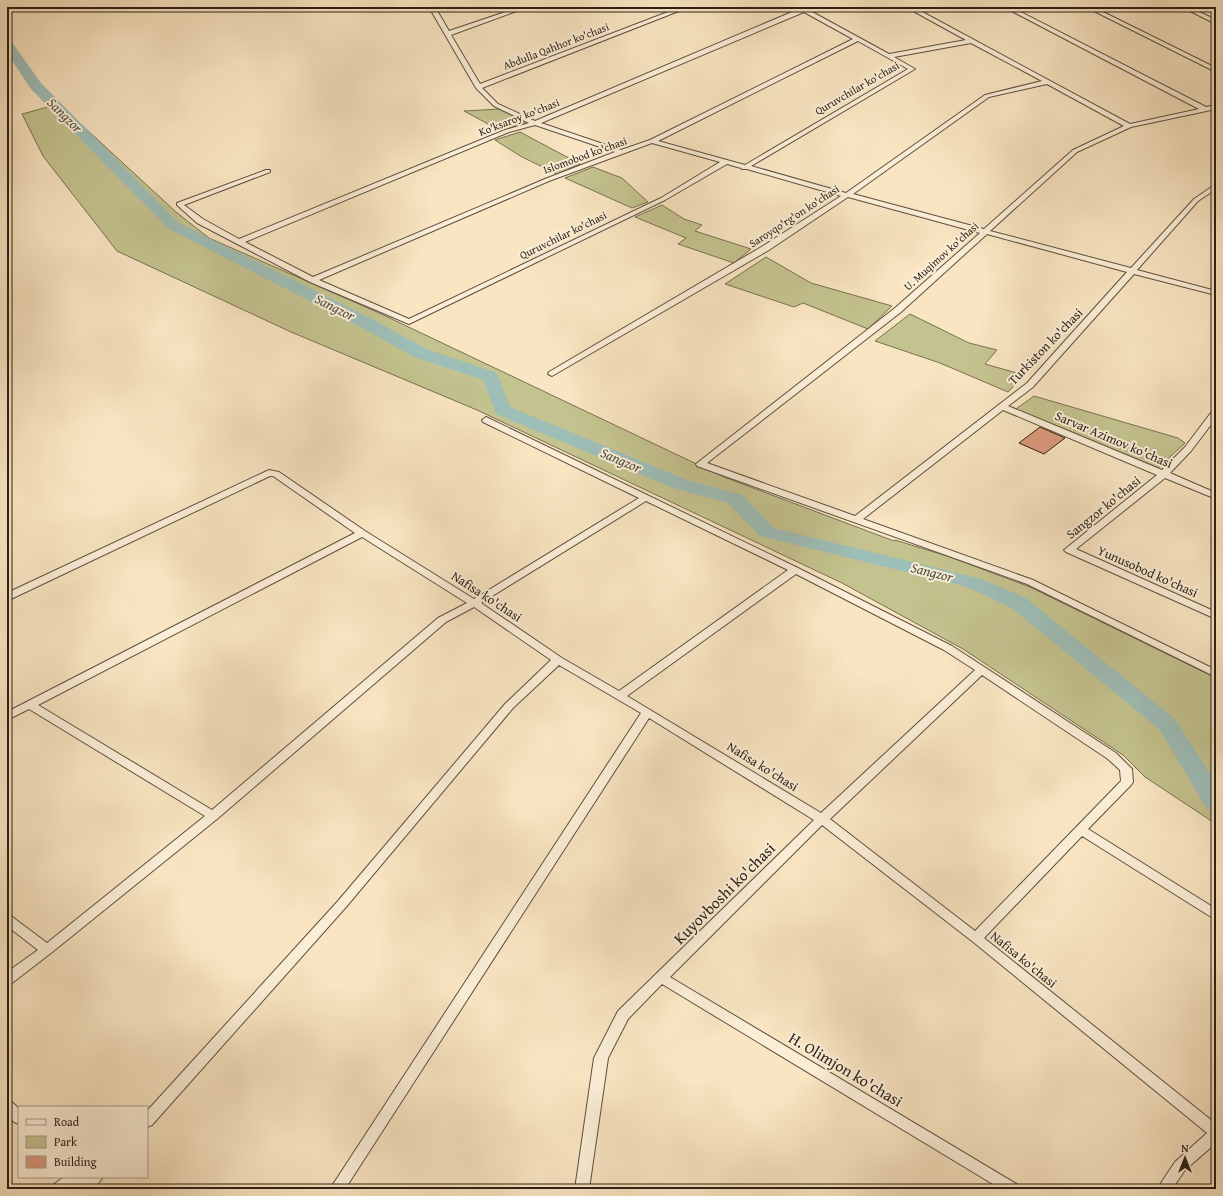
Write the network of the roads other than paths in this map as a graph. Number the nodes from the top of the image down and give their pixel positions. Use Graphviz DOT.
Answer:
graph roads {
  1 [pos="432,7"];
  2 [pos="525,7"];
  3 [pos="686,7"];
  4 [pos="909,7"];
  5 [pos="1007,7"];
  6 [pos="1089,7"];
  7 [pos="1185,7"];
  8 [pos="801,8"];
  9 [pos="1216,22"];
  10 [pos="447,34"];
  11 [pos="858,39"];
  12 [pos="972,41"];
  13 [pos="888,56"];
  14 [pos="1216,70"];
  15 [pos="1047,82"];
  16 [pos="478,87"];
  17 [pos="1216,107"];
  18 [pos="1204,109"];
  19 [pos="535,123"];
  20 [pos="1129,126"];
  21 [pos="652,141"];
  22 [pos="623,153"];
  23 [pos="725,162"];
  24 [pos="744,168"];
  25 [pos="268,171"];
  26 [pos="1216,186"];
  27 [pos="847,195"];
  28 [pos="985,231"];
  29 [pos="240,241"];
  30 [pos="1133,271"];
  31 [pos="314,280"];
  32 [pos="1216,293"];
  33 [pos="552,374"];
  34 [pos="1002,407"];
  35 [pos="1216,412"];
  36 [pos="486,420"];
  37 [pos="1164,474"];
  38 [pos="1216,496"];
  39 [pos="646,497"];
  40 [pos="857,519"];
  41 [pos="362,533"];
  42 [pos="1069,550"];
  43 [pos="795,570"];
  44 [pos="7,597"];
  45 [pos="474,603"];
  46 [pos="1216,616"];
  47 [pos="558,660"];
  48 [pos="980,671"];
  49 [pos="1216,674"];
  50 [pos="620,696"];
  51 [pos="28,704"];
  52 [pos="647,712"];
  53 [pos="7,716"];
  54 [pos="213,816"];
  55 [pos="822,819"];
  56 [pos="1081,830"];
  57 [pos="1216,916"];
  58 [pos="7,919"];
  59 [pos="976,938"];
  60 [pos="47,950"];
  61 [pos="662,978"];
  62 [pos="7,979"];
  63 [pos="7,1106"];
  64 [pos="18,1117"];
  65 [pos="148,1119"];
  66 [pos="1216,1133"];
  67 [pos="74,1178"];
  68 [pos="76,1178"];
  69 [pos="95,1178"];
  70 [pos="58,1189"];
  71 [pos="86,1189"];
  72 [pos="337,1189"];
  73 [pos="582,1189"];
  74 [pos="1012,1189"];
  75 [pos="1164,1189"];
  1 -- 10 [label="street"];
  2 -- 10 [label="street"];
  3 -- 16 [label="street, Abdulla Qahhor ko'chasi"];
  4 -- 12 [label="street"];
  5 -- 18 [label="street"];
  6 -- 14 [label="street"];
  7 -- 9 [label="street"];
  8 -- 11 [label="street, Quruvchilar ko'chasi"];
  8 -- 19 [label="street, Ko'ksaroy ko'chasi"];
  10 -- 16 [label="street"];
  11 -- 13 [label="street, Quruvchilar ko'chasi"];
  11 -- 21 [label="street, Islomobod ko'chasi"];
  12 -- 13 [label="street"];
  12 -- 15 [label="street"];
  13 -- 24 [label="street, Quruvchilar ko'chasi"];
  15 -- 20 [label="street"];
  15 -- 27 [label="street, Saroyqo'rg'on ko'chasi"];
  16 -- 19 [label="street"];
  17 -- 18 [label="street, U. Muqimov ko'chasi"];
  18 -- 20 [label="street, U. Muqimov ko'chasi"];
  19 -- 22 [label="street"];
  19 -- 29 [label="street, Ko'ksaroy ko'chasi"];
  20 -- 28 [label="street, U. Muqimov ko'chasi"];
  21 -- 22 [label="street, Islomobod ko'chasi"];
  21 -- 23 [label="street"];
  22 -- 31 [label="street, Islomobod ko'chasi"];
  23 -- 24 [label="street"];
  23 -- 31 [label="street, Quruvchilar ko'chasi"];
  24 -- 27 [label="street"];
  25 -- 29 [label="street"];
  26 -- 30 [label="street, Turkiston ko'chasi"];
  27 -- 28 [label="street"];
  27 -- 33 [label="street, Saroyqo'rg'on ko'chasi"];
  28 -- 30 [label="street"];
  28 -- 40 [label="street, U. Muqimov ko'chasi"];
  29 -- 31 [label="street"];
  30 -- 32 [label="street"];
  30 -- 34 [label="street, Turkiston ko'chasi"];
  34 -- 37 [label="street, Sarvar Azimov ko'chasi"];
  34 -- 40 [label="street, Turkiston ko'chasi"];
  35 -- 37 [label="street, Sangzor ko'chasi"];
  36 -- 39 [label="street"];
  37 -- 38 [label="street, Sarvar Azimov ko'chasi"];
  37 -- 42 [label="street, Sangzor ko'chasi"];
  39 -- 43 [label="street"];
  39 -- 45 [label="street"];
  40 -- 49 [label="street"];
  41 -- 44 [label="street, Nafisa ko'chasi"];
  41 -- 45 [label="street, Nafisa ko'chasi"];
  41 -- 51 [label="street"];
  42 -- 46 [label="street, Yunusobod ko'chasi"];
  43 -- 48 [label="street"];
  43 -- 50 [label="street"];
  45 -- 47 [label="street, Nafisa ko'chasi"];
  45 -- 54 [label="street"];
  47 -- 50 [label="street, Nafisa ko'chasi"];
  47 -- 65 [label="street"];
  48 -- 55 [label="street, Kuyovboshi ko'chasi"];
  48 -- 56 [label="street"];
  50 -- 52 [label="street, Nafisa ko'chasi"];
  51 -- 53 [label="street"];
  51 -- 54 [label="street"];
  52 -- 55 [label="street, Nafisa ko'chasi"];
  52 -- 72 [label="street"];
  54 -- 60 [label="street"];
  55 -- 59 [label="street, Nafisa ko'chasi"];
  55 -- 61 [label="street, Kuyovboshi ko'chasi"];
  56 -- 57 [label="street"];
  56 -- 59 [label="street"];
  58 -- 60 [label="street"];
  59 -- 66 [label="street, Nafisa ko'chasi"];
  60 -- 62 [label="street"];
  61 -- 73 [label="street, Kuyovboshi ko'chasi"];
  61 -- 74 [label="street, H. Olimjon ko'chasi"];
  63 -- 64 [label="street"];
  66 -- 75 [label="street"];
  67 -- 70 [label="street"];
  68 -- 71 [label="street"];
  69 -- 71 [label="street"];
}
